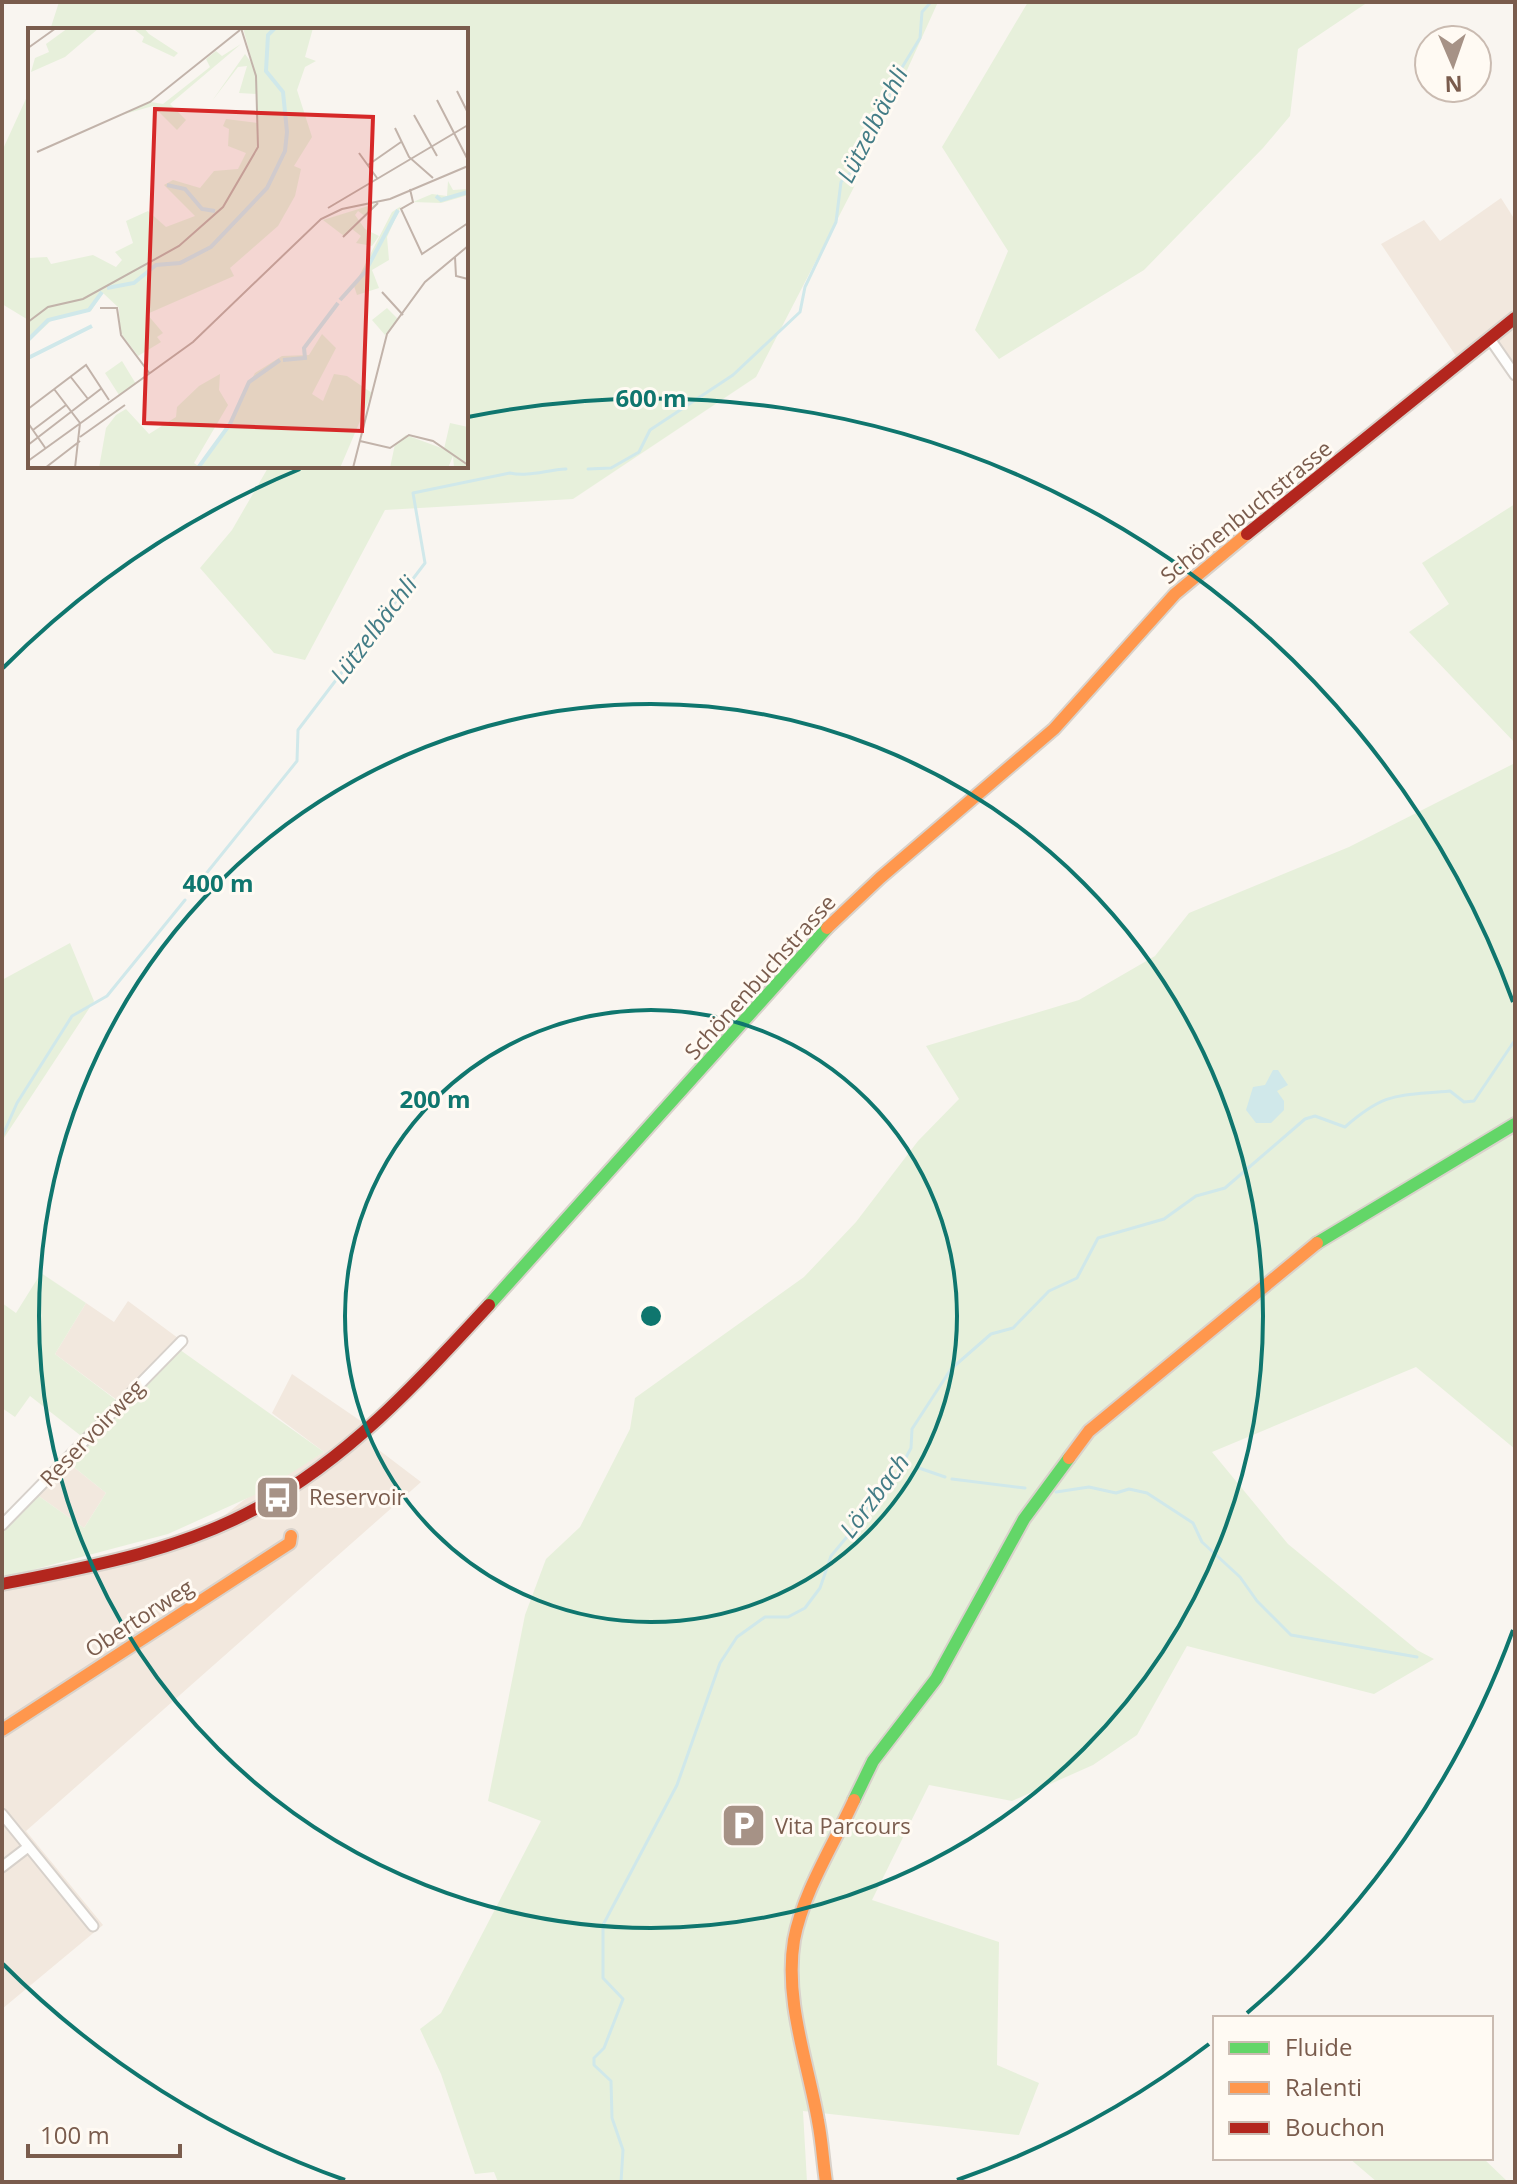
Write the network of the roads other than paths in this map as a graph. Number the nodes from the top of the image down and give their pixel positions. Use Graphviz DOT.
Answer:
graph roads {
  1 [pos="1515,318"];
  2 [pos="1490,339"];
  3 [pos="1515,375"];
  4 [pos="1515,1124"];
  5 [pos="182,1341"];
  6 [pos="2,1525"];
  7 [pos="291,1536"];
  8 [pos="2,1584"];
  9 [pos="2,1730"];
  10 [pos="2,1814"];
  11 [pos="28,1847"];
  12 [pos="2,1867"];
  13 [pos="93,1926"];
  14 [pos="826,2182"];
  1 -- 2 [label="street, Schönenbuchstrasse"];
  2 -- 3 [label="street"];
  2 -- 8 [label="street, Schönenbuchstrasse"];
  4 -- 14 [label="street"];
  5 -- 6 [label="street, Reservoirweg"];
  7 -- 9 [label="street, Obertorweg"];
  10 -- 11 [label="street"];
  11 -- 12 [label="street"];
  11 -- 13 [label="street"];
}
